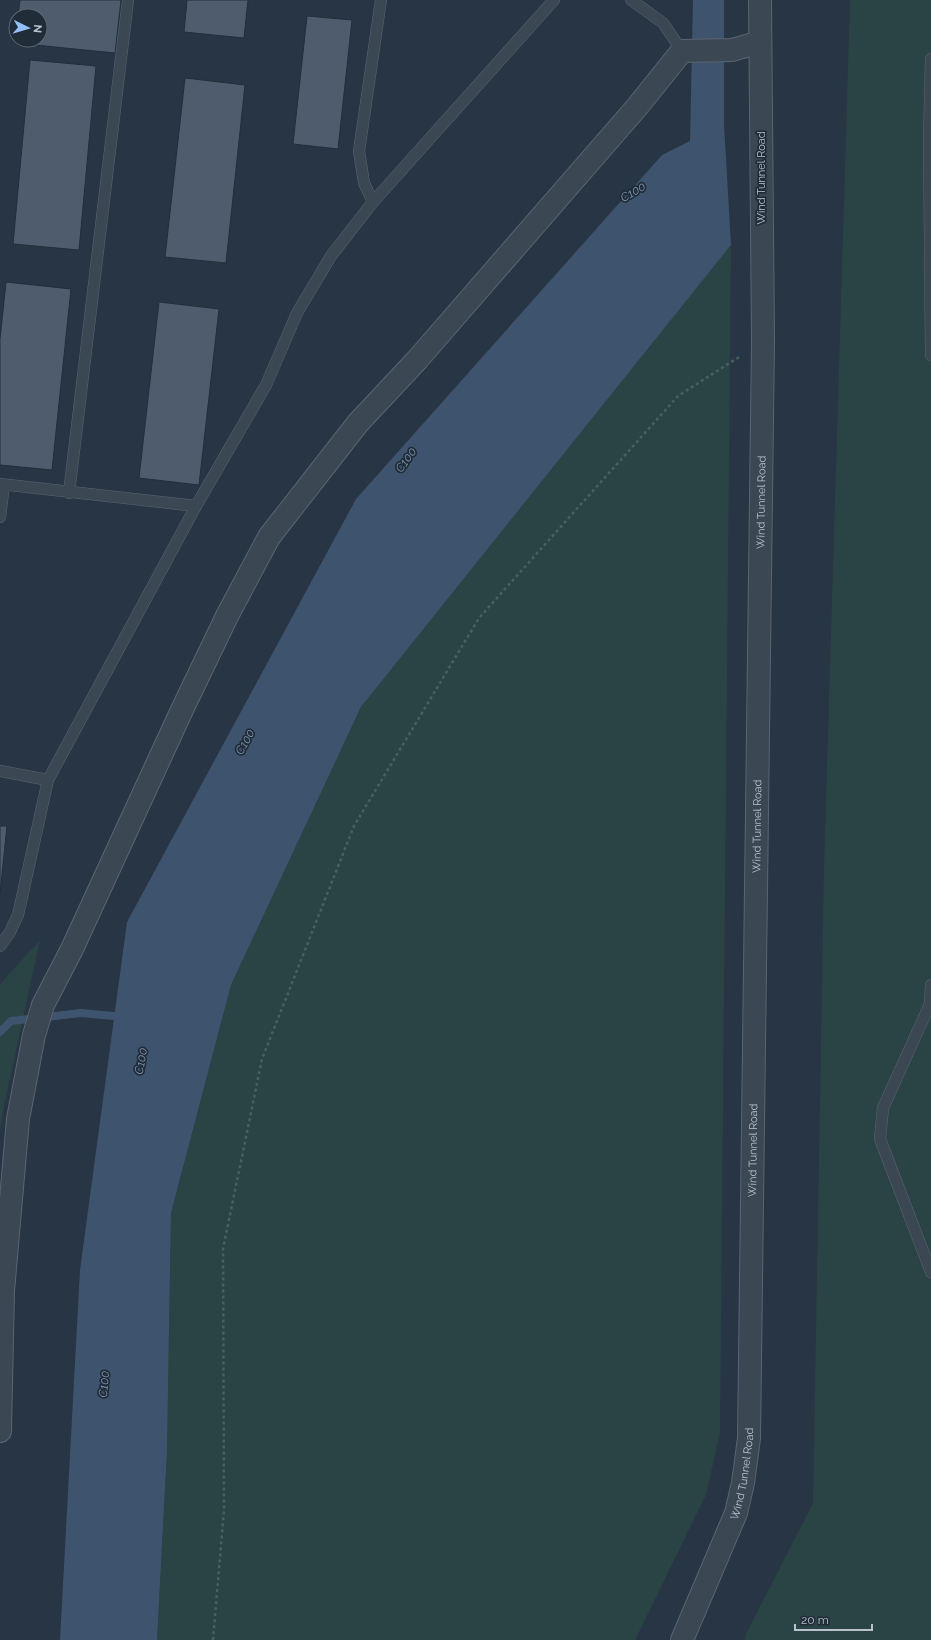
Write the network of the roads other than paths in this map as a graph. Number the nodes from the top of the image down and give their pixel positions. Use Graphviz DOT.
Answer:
graph roads {
  1 [pos="128,0"];
  2 [pos="381,0"];
  3 [pos="554,0"];
  4 [pos="631,0"];
  5 [pos="760,0"];
  6 [pos="760,42"];
  7 [pos="685,51"];
  8 [pos="931,59"];
  9 [pos="373,202"];
  10 [pos="931,355"];
  11 [pos="2,484"];
  12 [pos="68,493"];
  13 [pos="196,506"];
  14 [pos="0,517"];
  15 [pos="0,772"];
  16 [pos="48,780"];
  17 [pos="0,946"];
  18 [pos="931,985"];
  19 [pos="931,1272"];
  20 [pos="0,1431"];
  21 [pos="682,1640"];
  1 -- 12 [label="lane"];
  2 -- 9 [label="lane"];
  3 -- 9 [label="lane"];
  4 -- 7 [label="lane"];
  5 -- 6 [label="street, Wind Tunnel Road"];
  6 -- 7 [label="street"];
  6 -- 21 [label="street, Wind Tunnel Road"];
  7 -- 20 [label="street"];
  8 -- 10 [label="lane"];
  9 -- 13 [label="lane"];
  11 -- 12 [label="lane"];
  11 -- 14 [label="lane"];
  12 -- 13 [label="lane"];
  13 -- 16 [label="lane"];
  15 -- 16 [label="lane"];
  16 -- 17 [label="lane"];
  18 -- 19 [label="lane"];
}
